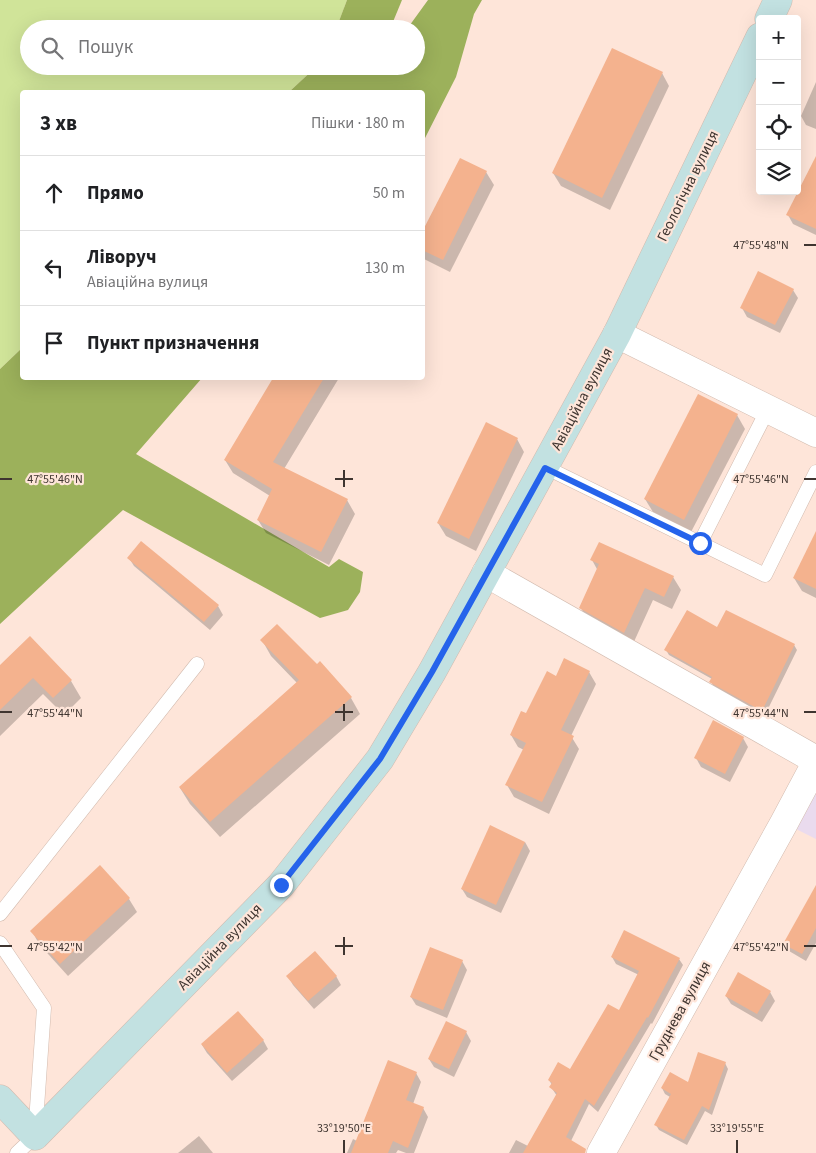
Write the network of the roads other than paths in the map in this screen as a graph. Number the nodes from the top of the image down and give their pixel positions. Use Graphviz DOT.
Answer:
graph roads {
  1 [pos="778,0"];
  2 [pos="770,15"];
  3 [pos="756,45"];
  4 [pos="617,334"];
  5 [pos="768,409"];
  6 [pos="816,433"];
  7 [pos="545,468"];
  8 [pos="816,472"];
  9 [pos="700,543"];
  10 [pos="486,574"];
  11 [pos="197,664"];
  12 [pos="816,761"];
  13 [pos="0,914"];
  14 [pos="0,943"];
  15 [pos="0,1099"];
  16 [pos="26,1144"];
  17 [pos="601,1153"];
  1 -- 2 [label="street"];
  3 -- 4 [label="street, Геологічна вулиця"];
  4 -- 5 [label="street"];
  4 -- 7 [label="street, Авіаційна вулиця"];
  5 -- 6 [label="street"];
  5 -- 9 [label="lane"];
  7 -- 9 [label="lane"];
  7 -- 10 [label="street, Авіаційна вулиця"];
  8 -- 9 [label="lane"];
  10 -- 12 [label="street"];
  10 -- 16 [label="street, Авіаційна вулиця"];
  11 -- 13 [label="lane"];
  12 -- 17 [label="street, Груднева вулиця"];
  14 -- 16 [label="lane"];
  15 -- 16 [label="street"];
}
